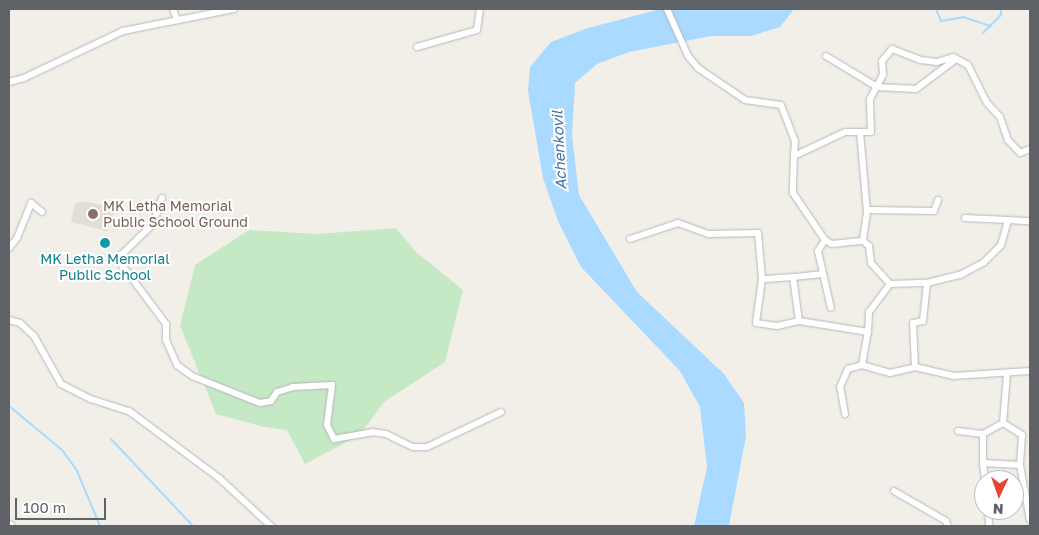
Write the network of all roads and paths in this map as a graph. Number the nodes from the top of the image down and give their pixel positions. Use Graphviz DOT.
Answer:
graph roads {
  1 [pos="173,9"];
  2 [pos="234,9"];
  3 [pos="480,9"];
  4 [pos="667,9"];
  5 [pos="177,20"];
  6 [pos="417,47"];
  7 [pos="826,56"];
  8 [pos="956,59"];
  9 [pos="9,82"];
  10 [pos="876,87"];
  11 [pos="860,132"];
  12 [pos="1030,149"];
  13 [pos="794,156"];
  14 [pos="162,198"];
  15 [pos="938,200"];
  16 [pos="867,210"];
  17 [pos="42,212"];
  18 [pos="965,218"];
  19 [pos="1008,220"];
  20 [pos="1030,221"];
  21 [pos="630,238"];
  22 [pos="825,240"];
  23 [pos="864,241"];
  24 [pos="9,248"];
  25 [pos="823,274"];
  26 [pos="793,277"];
  27 [pos="762,279"];
  28 [pos="927,283"];
  29 [pos="890,284"];
  30 [pos="831,308"];
  31 [pos="9,320"];
  32 [pos="799,321"];
  33 [pos="868,332"];
  34 [pos="862,365"];
  35 [pos="915,367"];
  36 [pos="1030,371"];
  37 [pos="1007,374"];
  38 [pos="501,412"];
  39 [pos="845,414"];
  40 [pos="1003,423"];
  41 [pos="958,432"];
  42 [pos="983,434"];
  43 [pos="983,463"];
  44 [pos="1020,465"];
  45 [pos="984,470"];
  46 [pos="894,491"];
  47 [pos="989,520"];
  48 [pos="1030,520"];
  49 [pos="990,524"];
  50 [pos="271,526"];
  51 [pos="948,526"];
  1 -- 5 [label="street"];
  2 -- 5 [label="street"];
  3 -- 6 [label="street"];
  4 -- 13 [label="street"];
  5 -- 9 [label="street"];
  7 -- 10 [label="street"];
  8 -- 10 [label="street"];
  8 -- 10 [label="street"];
  8 -- 12 [label="street"];
  10 -- 11 [label="street"];
  11 -- 13 [label="street"];
  11 -- 16 [label="street"];
  13 -- 22 [label="street"];
  14 -- 38 [label="street"];
  15 -- 16 [label="street"];
  16 -- 23 [label="street"];
  17 -- 24 [label="street"];
  18 -- 19 [label="street"];
  19 -- 20 [label="street"];
  19 -- 28 [label="street"];
  21 -- 27 [label="street"];
  22 -- 23 [label="street"];
  22 -- 25 [label="street"];
  23 -- 29 [label="street"];
  25 -- 26 [label="street"];
  25 -- 30 [label="street"];
  26 -- 27 [label="street"];
  26 -- 32 [label="street"];
  27 -- 32 [label="street"];
  28 -- 29 [label="street"];
  28 -- 35 [label="street"];
  29 -- 33 [label="street"];
  31 -- 50 [label="street"];
  32 -- 33 [label="street"];
  33 -- 34 [label="street"];
  34 -- 35 [label="street"];
  34 -- 39 [label="street"];
  35 -- 37 [label="street"];
  36 -- 37 [label="street"];
  37 -- 40 [label="street"];
  40 -- 42 [label="street"];
  40 -- 44 [label="street"];
  41 -- 42 [label="street"];
  42 -- 43 [label="street"];
  43 -- 44 [label="street"];
  43 -- 45 [label="street"];
  44 -- 48 [label="street"];
  46 -- 51 [label="street"];
  47 -- 49 [label="street"];
}
